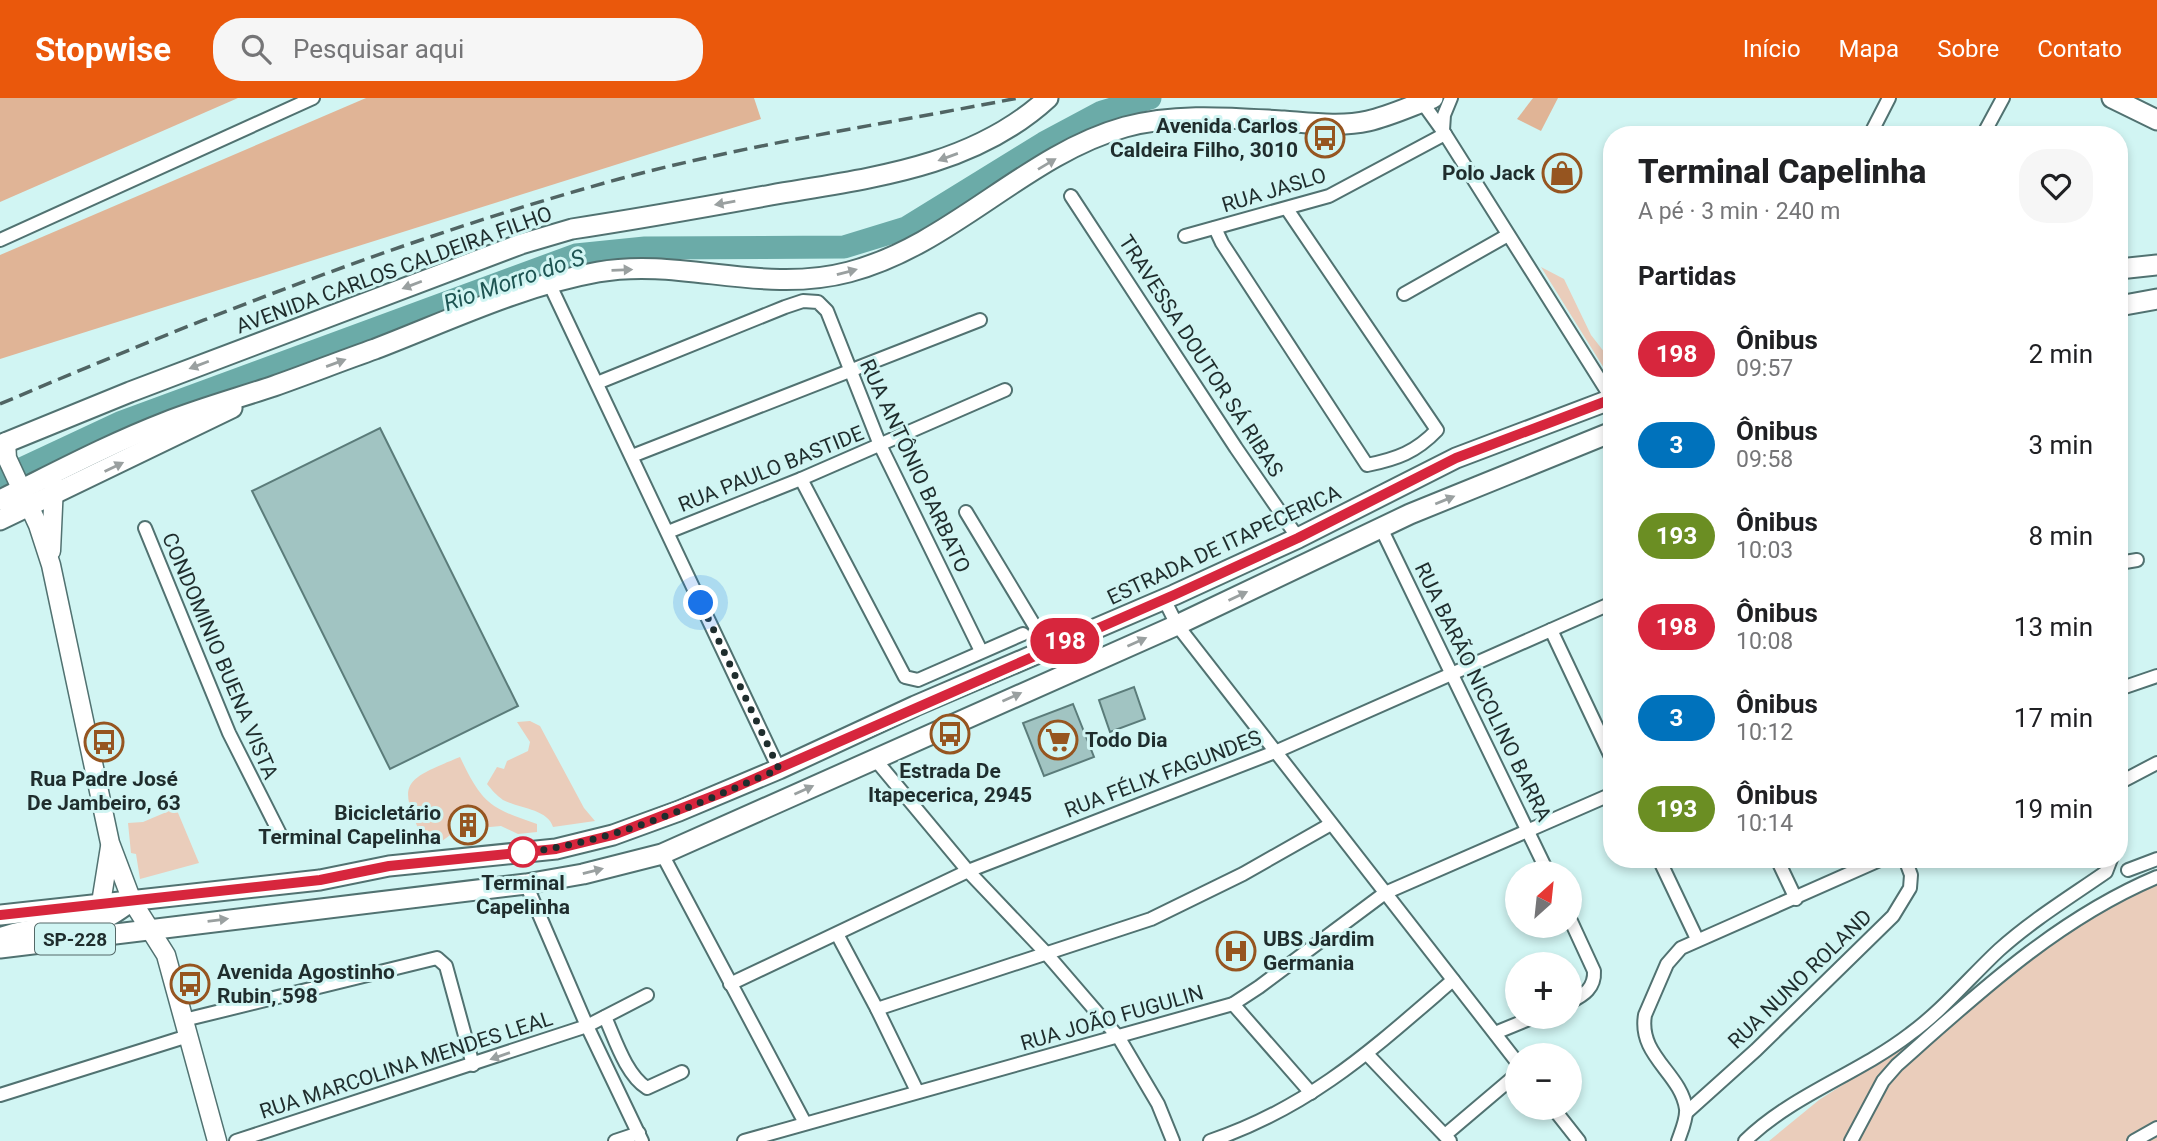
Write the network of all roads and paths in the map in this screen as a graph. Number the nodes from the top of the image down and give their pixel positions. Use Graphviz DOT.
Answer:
graph roads {
  1 [pos="313,98"];
  2 [pos="1048,98"];
  3 [pos="1451,98"];
  4 [pos="1889,98"];
  5 [pos="2003,98"];
  6 [pos="2112,98"];
  7 [pos="1425,99"];
  8 [pos="2157,120"];
  9 [pos="1875,126"];
  10 [pos="1988,126"];
  11 [pos="1442,129"];
  12 [pos="1071,196"];
  13 [pos="1286,209"];
  14 [pos="1215,228"];
  15 [pos="1508,235"];
  16 [pos="1185,236"];
  17 [pos="0,240"];
  18 [pos="2157,265"];
  19 [pos="2128,268"];
  20 [pos="549,283"];
  21 [pos="1404,294"];
  22 [pos="2157,299"];
  23 [pos="2128,304"];
  24 [pos="980,320"];
  25 [pos="849,372"];
  26 [pos="597,383"];
  27 [pos="1603,385"];
  28 [pos="272,387"];
  29 [pos="1005,390"];
  30 [pos="1603,402"];
  31 [pos="1603,436"];
  32 [pos="3,444"];
  33 [pos="880,445"];
  34 [pos="632,456"];
  35 [pos="57,472"];
  36 [pos="801,479"];
  37 [pos="24,493"];
  38 [pos="52,497"];
  39 [pos="0,500"];
  40 [pos="966,512"];
  41 [pos="1343,516"];
  42 [pos="0,520"];
  43 [pos="145,528"];
  44 [pos="1381,528"];
  45 [pos="668,533"];
  46 [pos="1298,538"];
  47 [pos="2137,560"];
  48 [pos="2128,562"];
  49 [pos="51,565"];
  50 [pos="1164,599"];
  51 [pos="1603,607"];
  52 [pos="1177,625"];
  53 [pos="1551,630"];
  54 [pos="1023,634"];
  55 [pos="1048,648"];
  56 [pos="981,651"];
  57 [pos="1453,673"];
  58 [pos="2157,676"];
  59 [pos="2128,686"];
  60 [pos="1603,740"];
  61 [pos="1275,752"];
  62 [pos="874,758"];
  63 [pos="2157,762"];
  64 [pos="779,769"];
  65 [pos="2128,778"];
  66 [pos="1603,798"];
  67 [pos="1332,824"];
  68 [pos="1528,830"];
  69 [pos="281,836"];
  70 [pos="110,843"];
  71 [pos="662,854"];
  72 [pos="2157,859"];
  73 [pos="1542,861"];
  74 [pos="1663,868"];
  75 [pos="1781,868"];
  76 [pos="1863,868"];
  77 [pos="1908,868"];
  78 [pos="2108,868"];
  79 [pos="2128,870"];
  80 [pos="968,871"];
  81 [pos="2157,877"];
  82 [pos="320,880"];
  83 [pos="526,884"];
  84 [pos="1385,893"];
  85 [pos="1796,899"];
  86 [pos="132,901"];
  87 [pos="101,903"];
  88 [pos="0,915"];
  89 [pos="151,929"];
  90 [pos="837,934"];
  91 [pos="0,938"];
  92 [pos="1579,938"];
  93 [pos="1697,939"];
  94 [pos="0,948"];
  95 [pos="1045,952"];
  96 [pos="1453,980"];
  97 [pos="730,984"];
  98 [pos="647,995"];
  99 [pos="1582,996"];
  100 [pos="1233,1004"];
  101 [pos="877,1009"];
  102 [pos="604,1017"];
  103 [pos="587,1026"];
  104 [pos="186,1028"];
  105 [pos="1505,1029"];
  106 [pos="1495,1033"];
  107 [pos="1119,1038"];
  108 [pos="1505,1046"];
  109 [pos="1367,1054"];
  110 [pos="473,1065"];
  111 [pos="682,1072"];
  112 [pos="1505,1085"];
  113 [pos="917,1091"];
  114 [pos="1311,1093"];
  115 [pos="0,1095"];
  116 [pos="1687,1112"];
  117 [pos="1562,1120"];
  118 [pos="806,1124"];
  119 [pos="2157,1128"];
  120 [pos="641,1137"];
  121 [pos="1448,1138"];
  122 [pos="217,1141"];
  123 [pos="236,1141"];
  124 [pos="615,1141"];
  125 [pos="744,1141"];
  126 [pos="1173,1141"];
  127 [pos="1210,1141"];
  128 [pos="1579,1141"];
  129 [pos="1678,1141"];
  130 [pos="1745,1141"];
  131 [pos="1851,1141"];
  132 [pos="2134,1141"];
  1 -- 17 [label="street"];
  2 -- 32 [label="main road, AVENIDA CARLOS CALDEIRA FILHO, one-way"];
  3 -- 11 [label="street"];
  4 -- 9 [label="street"];
  5 -- 10 [label="street"];
  6 -- 8 [label="main road"];
  7 -- 11 [label="street"];
  20 -- 7 [label="main road, one-way"];
  11 -- 13 [label="street, RUA JASLO"];
  11 -- 15 [label="street"];
  12 -- 46 [label="street, TRAVESSA DOUTOR SÁ RIBAS"];
  13 -- 14 [label="street, RUA JASLO"];
  13 -- 14 [label="street"];
  14 -- 16 [label="street, RUA JASLO"];
  15 -- 21 [label="street"];
  15 -- 27 [label="street"];
  18 -- 19 [label="main road"];
  20 -- 26 [label="street"];
  28 -- 20 [label="main road, one-way"];
  22 -- 23 [label="main road"];
  24 -- 25 [label="street"];
  25 -- 26 [label="street, RUA ANTÔNIO BARBATO"];
  25 -- 33 [label="street, RUA ANTÔNIO BARBATO"];
  25 -- 34 [label="street"];
  26 -- 34 [label="street"];
  28 -- 35 [label="main road"];
  38 -- 28 [label="main road, one-way"];
  29 -- 33 [label="street, RUA PAULO BASTIDE"];
  30 -- 41 [label="main road, ESTRADA DE ITAPECERICA / SP-228"];
  44 -- 31 [label="main road, SP-228, one-way"];
  32 -- 37 [label="main road"];
  33 -- 36 [label="street, RUA PAULO BASTIDE"];
  33 -- 56 [label="street, RUA ANTÔNIO BARBATO"];
  34 -- 45 [label="street"];
  35 -- 37 [label="main road"];
  35 -- 38 [label="main road"];
  36 -- 45 [label="street, RUA PAULO BASTIDE"];
  36 -- 56 [label="street"];
  37 -- 38 [label="main road"];
  37 -- 39 [label="main road"];
  37 -- 42 [label="main road"];
  37 -- 49 [label="main road"];
  38 -- 49 [label="main road"];
  40 -- 55 [label="street"];
  41 -- 46 [label="main road, ESTRADA DE ITAPECERICA / SP-228"];
  41 -- 52 [label="main road"];
  43 -- 69 [label="street, CONDOMINIO BUENA VISTA"];
  52 -- 44 [label="main road, SP-228, one-way"];
  44 -- 57 [label="street, RUA BARÃO NICOLINO BARRA"];
  45 -- 64 [label="street"];
  46 -- 50 [label="main road, ESTRADA DE ITAPECERICA / SP-228"];
  47 -- 48 [label="street"];
  49 -- 70 [label="main road"];
  50 -- 52 [label="street"];
  50 -- 55 [label="main road, ESTRADA DE ITAPECERICA / SP-228"];
  51 -- 53 [label="street, RUA FÉLIX FAGUNDES"];
  52 -- 61 [label="street"];
  62 -- 52 [label="main road, SP-228, one-way"];
  53 -- 57 [label="street, RUA FÉLIX FAGUNDES"];
  53 -- 60 [label="street"];
  54 -- 56 [label="street"];
  55 -- 64 [label="main road, ESTRADA DE ITAPECERICA / SP-228"];
  57 -- 61 [label="street, RUA FÉLIX FAGUNDES"];
  57 -- 68 [label="street, RUA BARÃO NICOLINO BARRA"];
  58 -- 59 [label="street"];
  61 -- 67 [label="street"];
  61 -- 80 [label="street, RUA FÉLIX FAGUNDES"];
  71 -- 62 [label="main road, SP-228, one-way"];
  62 -- 80 [label="street"];
  63 -- 65 [label="street"];
  64 -- 82 [label="main road, ESTRADA DE ITAPECERICA / SP-228"];
  66 -- 68 [label="street, RUA JOÃO FUGULIN"];
  67 -- 84 [label="street"];
  67 -- 95 [label="street"];
  68 -- 73 [label="street, RUA BARÃO NICOLINO BARRA"];
  68 -- 84 [label="street, RUA JOÃO FUGULIN"];
  70 -- 86 [label="main road"];
  70 -- 87 [label="main road"];
  83 -- 71 [label="main road, SP-228, one-way"];
  71 -- 97 [label="street"];
  72 -- 79 [label="street"];
  74 -- 93 [label="street"];
  75 -- 85 [label="street"];
  76 -- 85 [label="street"];
  77 -- 116 [label="street, RUA NUNO ROLAND"];
  78 -- 130 [label="street"];
  80 -- 90 [label="street, RUA FÉLIX FAGUNDES"];
  80 -- 95 [label="street"];
  81 -- 131 [label="street"];
  82 -- 86 [label="main road, ESTRADA DE ITAPECERICA / SP-228"];
  82 -- 89 [label="main road"];
  89 -- 83 [label="main road, SP-228, one-way"];
  83 -- 103 [label="street"];
  84 -- 96 [label="street"];
  84 -- 100 [label="street, RUA JOÃO FUGULIN"];
  85 -- 93 [label="street"];
  86 -- 87 [label="main road, ESTRADA DE ITAPECERICA / SP-228"];
  86 -- 89 [label="main road"];
  86 -- 91 [label="main road"];
  87 -- 88 [label="main road, ESTRADA DE ITAPECERICA / SP-228"];
  89 -- 94 [label="main road, SP-228"];
  89 -- 104 [label="main road"];
  90 -- 97 [label="street, RUA FÉLIX FAGUNDES"];
  90 -- 101 [label="street"];
  92 -- 99 [label="street"];
  93 -- 116 [label="street"];
  95 -- 101 [label="street"];
  95 -- 107 [label="street"];
  96 -- 106 [label="street"];
  96 -- 109 [label="street"];
  97 -- 118 [label="street"];
  98 -- 102 [label="street, RUA MARCOLINA MENDES LEAL"];
  100 -- 107 [label="street, RUA JOÃO FUGULIN"];
  100 -- 114 [label="street"];
  101 -- 113 [label="street"];
  102 -- 103 [label="street, RUA MARCOLINA MENDES LEAL"];
  102 -- 111 [label="street"];
  103 -- 110 [label="street, RUA MARCOLINA MENDES LEAL, one-way"];
  103 -- 120 [label="street"];
  104 -- 110 [label="street"];
  104 -- 115 [label="street"];
  104 -- 122 [label="main road"];
  105 -- 106 [label="street"];
  106 -- 108 [label="street"];
  107 -- 113 [label="street, RUA JOÃO FUGULIN"];
  107 -- 126 [label="street"];
  109 -- 114 [label="street"];
  109 -- 121 [label="street"];
  110 -- 123 [label="street, RUA MARCOLINA MENDES LEAL"];
  112 -- 121 [label="street"];
  113 -- 118 [label="street, RUA JOÃO FUGULIN"];
  114 -- 127 [label="street"];
  116 -- 129 [label="street"];
  117 -- 128 [label="street"];
  118 -- 125 [label="street, RUA JOÃO FUGULIN"];
  119 -- 132 [label="street"];
  120 -- 124 [label="street"];
}
